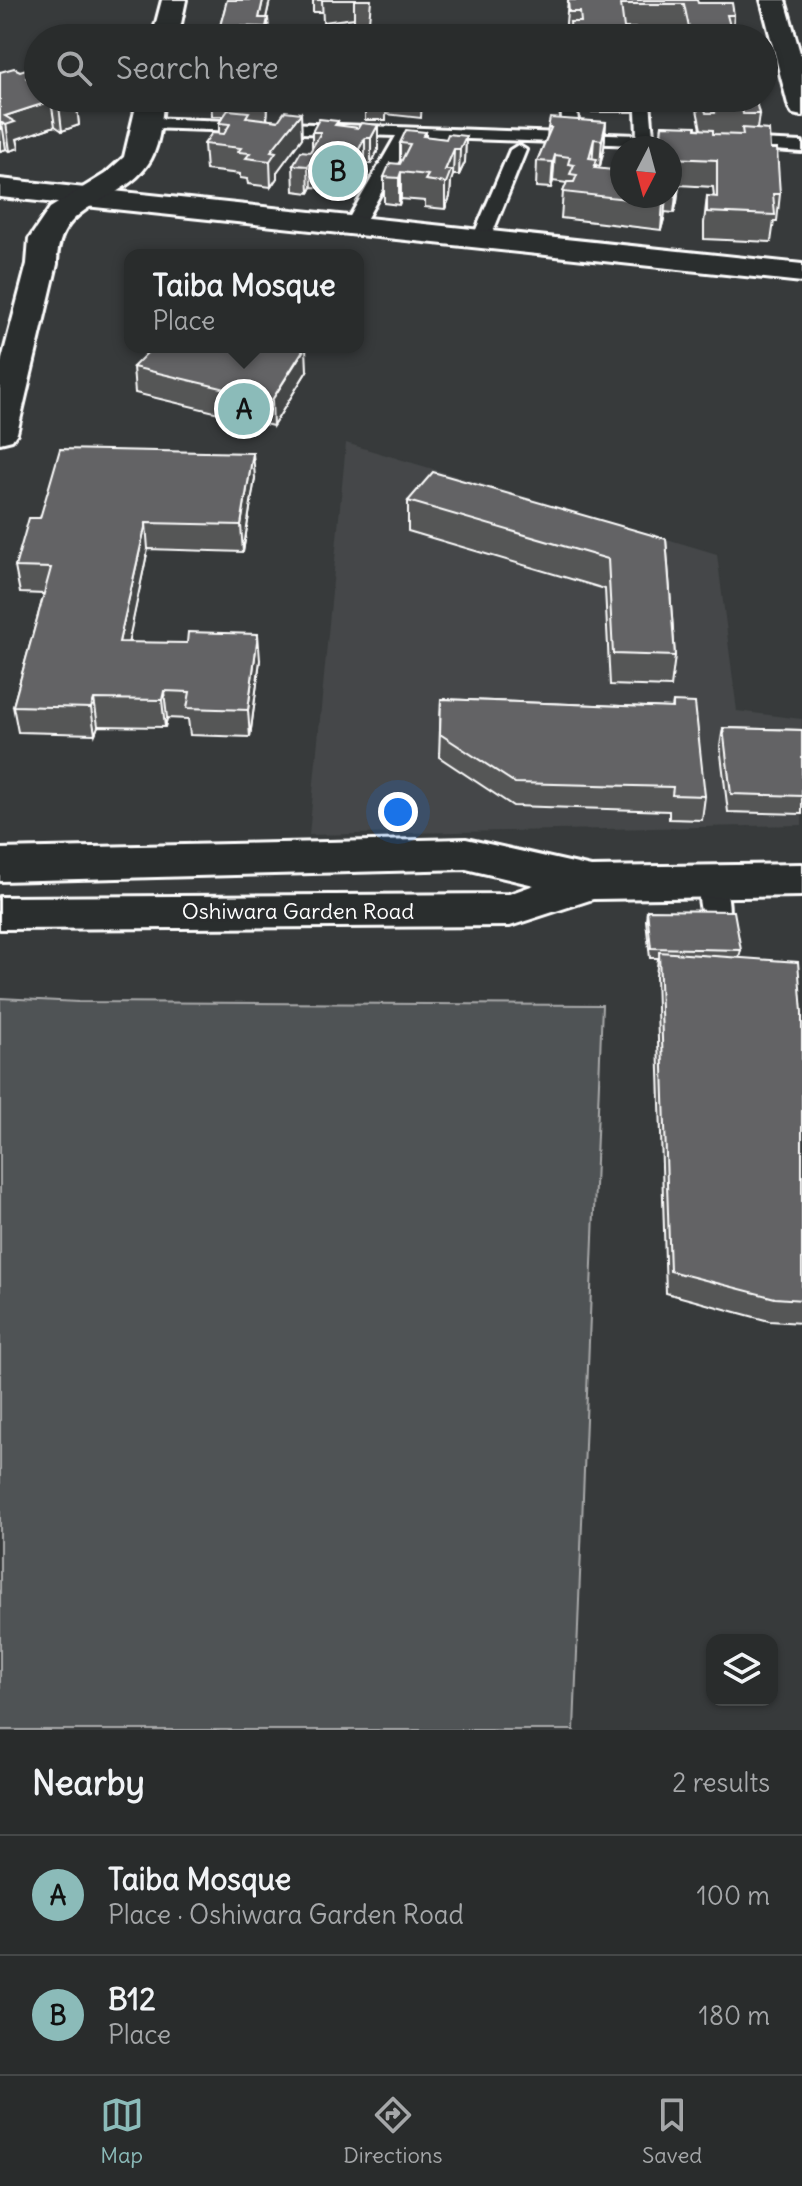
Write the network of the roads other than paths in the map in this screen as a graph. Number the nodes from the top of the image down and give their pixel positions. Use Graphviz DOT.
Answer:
graph roads {
  1 [pos="174,0"];
  2 [pos="773,0"];
  3 [pos="168,24"];
  4 [pos="802,108"];
  5 [pos="148,112"];
  6 [pos="162,112"];
  7 [pos="569,112"];
  8 [pos="644,112"];
  9 [pos="408,130"];
  10 [pos="645,136"];
  11 [pos="571,137"];
  12 [pos="610,141"];
  13 [pos="682,143"];
  14 [pos="802,147"];
  15 [pos="518,150"];
  16 [pos="0,188"];
  17 [pos="89,196"];
  18 [pos="354,225"];
  19 [pos="481,239"];
  20 [pos="802,273"];
  21 [pos="1,430"];
  22 [pos="0,865"];
  23 [pos="802,880"];
  24 [pos="591,883"];
  25 [pos="0,913"];
  1 -- 3 [label="street"];
  2 -- 4 [label="street"];
  5 -- 17 [label="street"];
  6 -- 9 [label="lane"];
  7 -- 11 [label="lane"];
  8 -- 10 [label="lane"];
  9 -- 11 [label="lane"];
  9 -- 18 [label="lane"];
  11 -- 12 [label="lane"];
  13 -- 14 [label="lane"];
  15 -- 19 [label="lane"];
  16 -- 17 [label="street"];
  17 -- 18 [label="street"];
  17 -- 21 [label="street"];
  18 -- 19 [label="street"];
  19 -- 20 [label="street"];
  22 -- 24 [label="street, Oshiwara Garden Road"];
  23 -- 24 [label="street, Oshiwara Garden Road"];
  24 -- 25 [label="street, Oshiwara Garden Road"];
}
